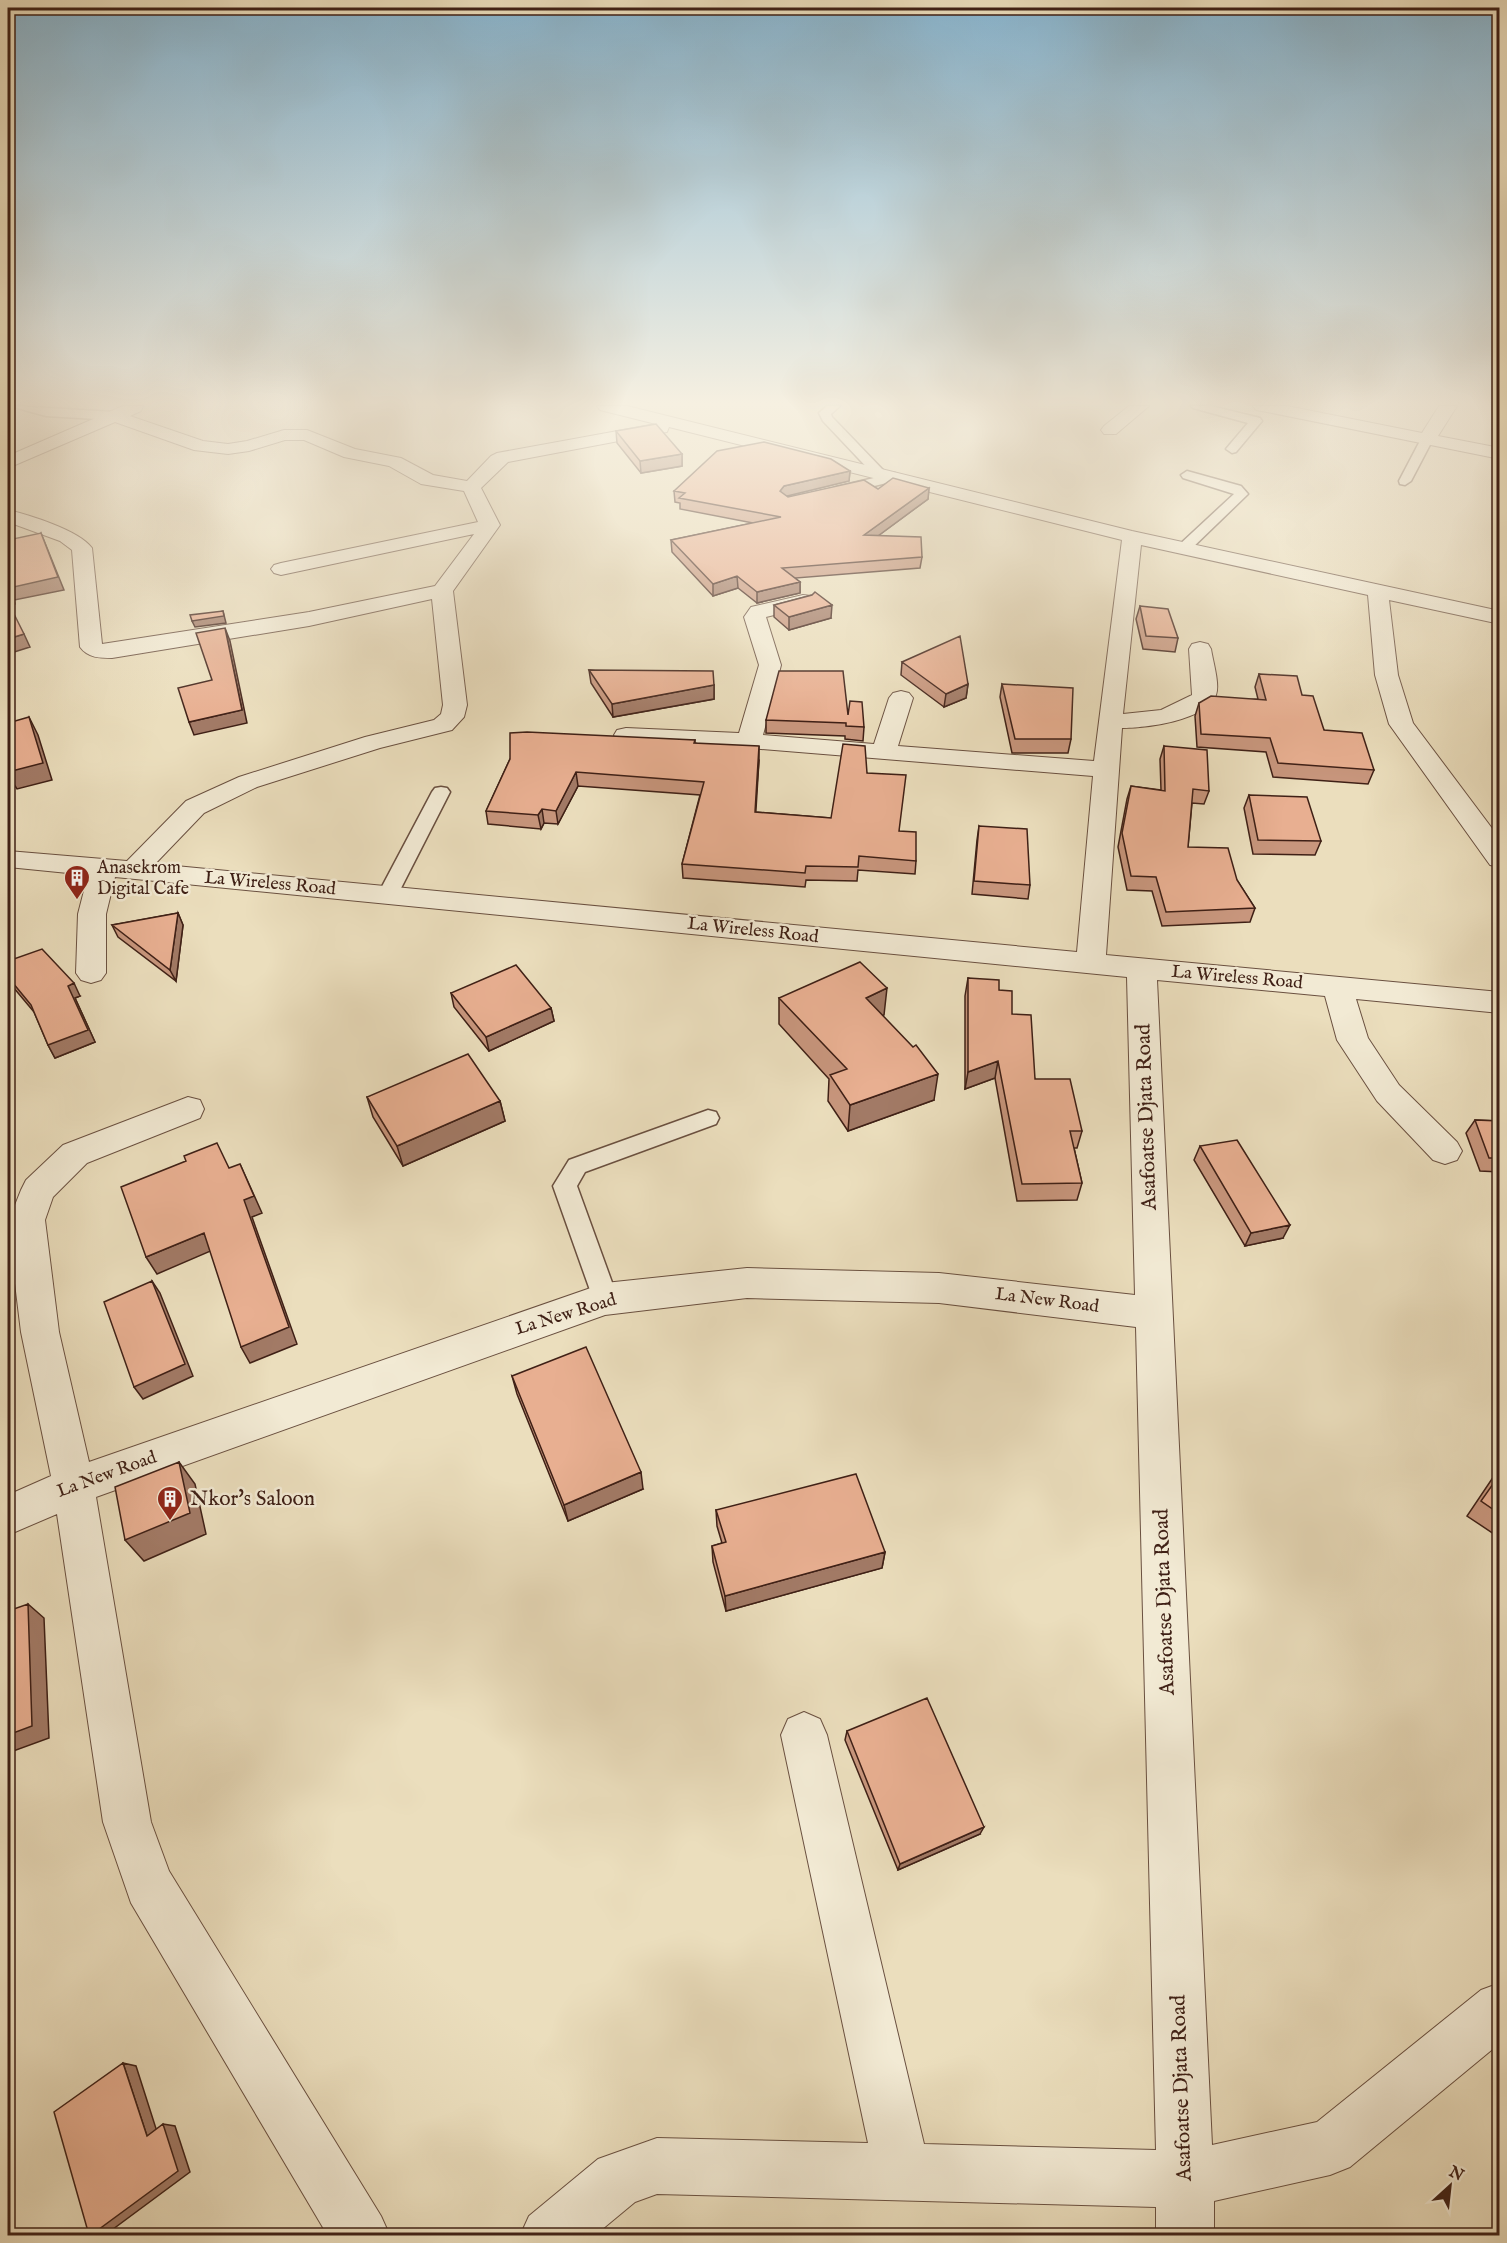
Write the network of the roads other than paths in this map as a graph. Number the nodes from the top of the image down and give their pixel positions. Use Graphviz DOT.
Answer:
graph roads {
  1 [pos="483,511"];
  2 [pos="1028,511"];
  3 [pos="1224,511"];
  4 [pos="8,516"];
  5 [pos="490,525"];
  6 [pos="1132,537"];
  7 [pos="1184,548"];
  8 [pos="281,569"];
  9 [pos="442,591"];
  10 [pos="1378,591"];
  11 [pos="803,601"];
  12 [pos="1500,618"];
  13 [pos="1200,650"];
  14 [pos="901,698"];
  15 [pos="1110,720"];
  16 [pos="626,735"];
  17 [pos="749,741"];
  18 [pos="884,752"];
  19 [pos="1107,770"];
  20 [pos="441,792"];
  21 [pos="8,859"];
  22 [pos="1500,859"];
  23 [pos="103,869"];
  24 [pos="135,869"];
  25 [pos="387,896"];
  26 [pos="1091,964"];
  27 [pos="1142,969"];
  28 [pos="91,973"];
  29 [pos="1338,987"];
  30 [pos="1500,1003"];
  31 [pos="188,1109"];
  32 [pos="708,1118"];
  33 [pos="1445,1151"];
  34 [pos="18,1251"];
  35 [pos="605,1299"];
  36 [pos="1154,1313"];
  37 [pos="74,1486"];
  38 [pos="8,1515"];
  39 [pos="804,1735"];
  40 [pos="1500,2009"];
  41 [pos="902,2172"];
  42 [pos="1185,2179"];
  43 [pos="361,2235"];
  44 [pos="549,2235"];
  45 [pos="1185,2235"];
  1 -- 5 [label="street"];
  2 -- 6 [label="street"];
  3 -- 7 [label="lane"];
  4 -- 9 [label="street"];
  5 -- 8 [label="street"];
  5 -- 9 [label="street"];
  6 -- 7 [label="street"];
  6 -- 15 [label="street"];
  7 -- 10 [label="street"];
  9 -- 24 [label="street"];
  10 -- 12 [label="street"];
  10 -- 22 [label="street"];
  11 -- 17 [label="street"];
  13 -- 15 [label="street"];
  14 -- 18 [label="street"];
  15 -- 19 [label="street"];
  16 -- 17 [label="street"];
  17 -- 18 [label="street"];
  18 -- 19 [label="street"];
  19 -- 26 [label="street"];
  20 -- 25 [label="lane"];
  21 -- 23 [label="street, La Wireless Road"];
  23 -- 24 [label="street, La Wireless Road"];
  23 -- 28 [label="street"];
  24 -- 25 [label="street, La Wireless Road"];
  25 -- 26 [label="street, La Wireless Road"];
  26 -- 27 [label="street, La Wireless Road"];
  27 -- 29 [label="street, La Wireless Road"];
  27 -- 36 [label="street, Asafoatse Djata Road"];
  29 -- 30 [label="street, La Wireless Road"];
  29 -- 33 [label="street"];
  31 -- 34 [label="street"];
  32 -- 35 [label="lane"];
  34 -- 37 [label="street"];
  35 -- 36 [label="street, La New Road"];
  35 -- 37 [label="street, La New Road"];
  36 -- 42 [label="street, Asafoatse Djata Road"];
  37 -- 38 [label="street, La New Road"];
  37 -- 43 [label="street"];
  39 -- 41 [label="street"];
  40 -- 42 [label="street"];
  41 -- 42 [label="street"];
  41 -- 44 [label="street"];
  42 -- 45 [label="street, Asafoatse Djata Road"];
}
